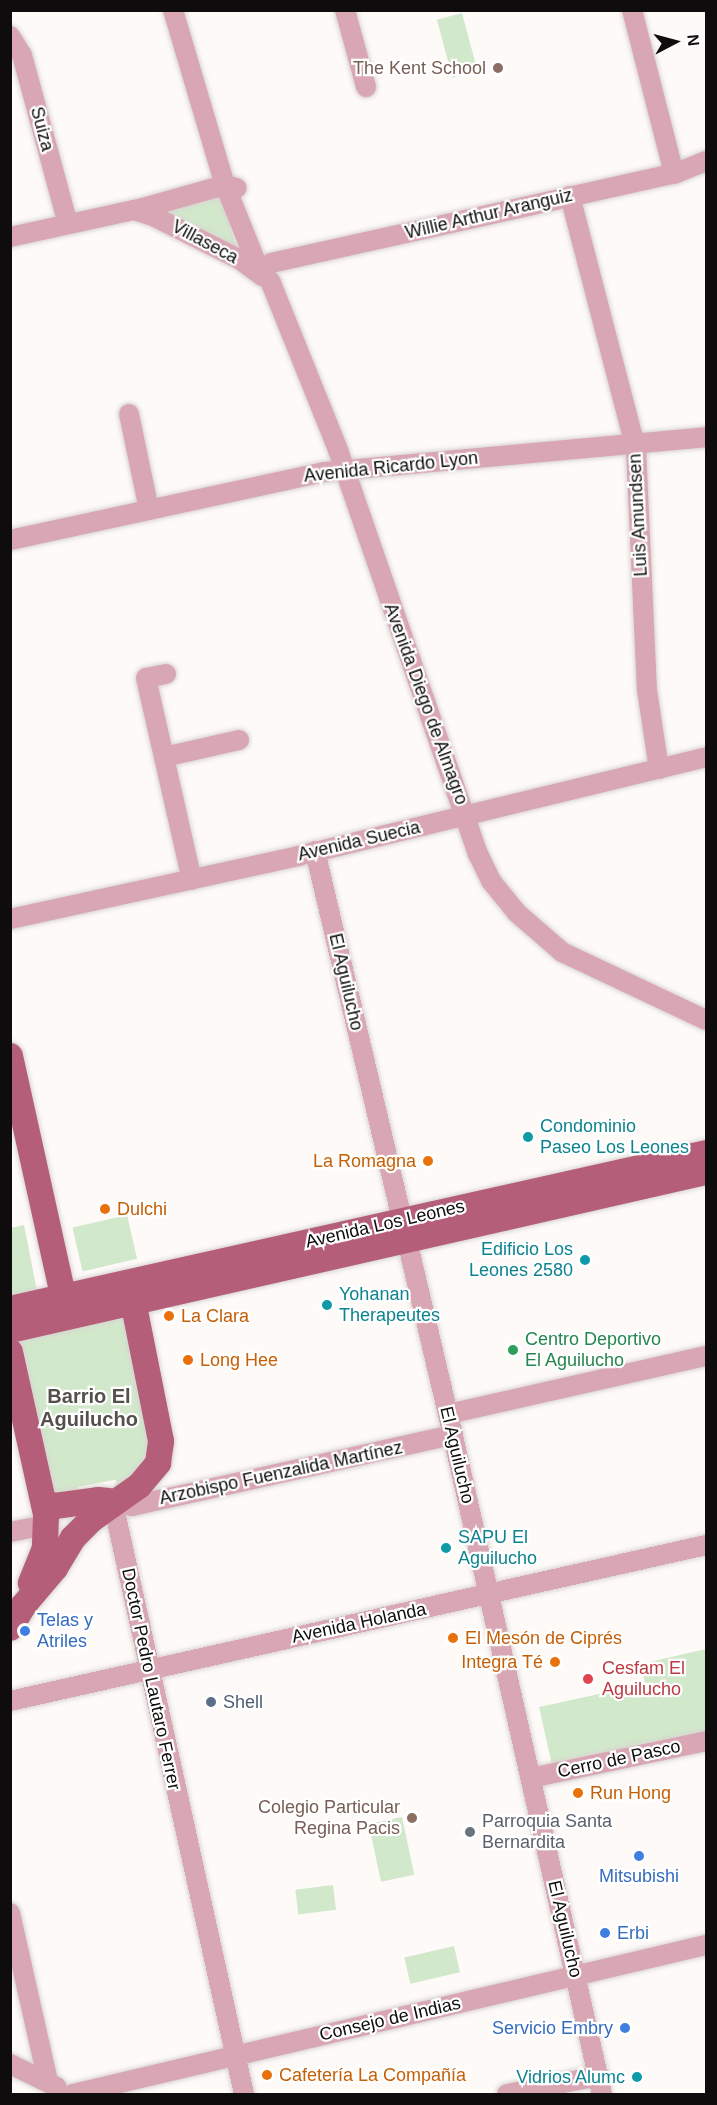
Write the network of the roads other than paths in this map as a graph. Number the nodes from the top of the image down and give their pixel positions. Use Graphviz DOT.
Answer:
graph roads {
  1 [pos="174,10"];
  2 [pos="345,10"];
  3 [pos="632,10"];
  4 [pos="10,36"];
  5 [pos="366,87"];
  6 [pos="706,161"];
  7 [pos="674,174"];
  8 [pos="232,187"];
  9 [pos="570,196"];
  10 [pos="134,210"];
  11 [pos="68,224"];
  12 [pos="10,237"];
  13 [pos="270,263"];
  14 [pos="271,283"];
  15 [pos="129,414"];
  16 [pos="706,437"];
  17 [pos="634,442"];
  18 [pos="345,470"];
  19 [pos="149,510"];
  20 [pos="10,540"];
  21 [pos="166,674"];
  22 [pos="239,740"];
  23 [pos="164,757"];
  24 [pos="706,757"];
  25 [pos="659,769"];
  26 [pos="466,816"];
  27 [pos="315,851"];
  28 [pos="192,880"];
  29 [pos="10,919"];
  30 [pos="706,1020"];
  31 [pos="10,1056"];
  32 [pos="706,1153"];
  33 [pos="706,1172"];
  34 [pos="405,1230"];
  35 [pos="131,1292"];
  36 [pos="66,1307"];
  37 [pos="10,1309"];
  38 [pos="10,1330"];
  39 [pos="10,1352"];
  40 [pos="706,1356"];
  41 [pos="448,1414"];
  42 [pos="453,1435"];
  43 [pos="111,1502"];
  44 [pos="45,1514"];
  45 [pos="10,1532"];
  46 [pos="706,1545"];
  47 [pos="489,1594"];
  48 [pos="23,1606"];
  49 [pos="10,1628"];
  50 [pos="148,1668"];
  51 [pos="10,1701"];
  52 [pos="706,1741"];
  53 [pos="531,1778"];
  54 [pos="10,1913"];
  55 [pos="706,1946"];
  56 [pos="575,1976"];
  57 [pos="235,2055"];
  58 [pos="10,2064"];
  59 [pos="48,2082"];
  60 [pos="601,2085"];
  61 [pos="73,2094"];
  62 [pos="244,2094"];
  63 [pos="507,2094"];
  1 -- 8 [label="street, Avenida Diego de Almagro"];
  2 -- 5 [label="street"];
  3 -- 7 [label="street"];
  4 -- 11 [label="street, Suiza"];
  6 -- 7 [label="street, Willie Arthur Aranguiz"];
  7 -- 9 [label="street, Willie Arthur Aranguiz"];
  8 -- 10 [label="street, Villaseca"];
  8 -- 13 [label="street, Avenida Diego de Almagro"];
  8 -- 14 [label="street, Avenida Diego de Almagro"];
  9 -- 13 [label="street, Willie Arthur Aranguiz"];
  9 -- 17 [label="street, Luis Amundsen"];
  10 -- 11 [label="street, Villaseca"];
  10 -- 14 [label="street, Villaseca"];
  11 -- 12 [label="street, Villaseca"];
  13 -- 14 [label="street, Avenida Diego de Almagro"];
  14 -- 18 [label="street, Avenida Diego de Almagro"];
  15 -- 19 [label="street"];
  16 -- 17 [label="street, Avenida Ricardo Lyon"];
  17 -- 18 [label="street, Avenida Ricardo Lyon"];
  17 -- 25 [label="street, Luis Amundsen"];
  18 -- 19 [label="street, Avenida Ricardo Lyon"];
  18 -- 26 [label="street, Avenida Diego de Almagro"];
  19 -- 20 [label="street, Avenida Ricardo Lyon"];
  21 -- 23 [label="street"];
  22 -- 23 [label="street"];
  23 -- 28 [label="street"];
  24 -- 25 [label="street, Avenida Suecia"];
  25 -- 26 [label="street, Avenida Suecia"];
  26 -- 27 [label="street, Avenida Suecia"];
  26 -- 30 [label="street, Avenida Diego de Almagro"];
  27 -- 28 [label="street, Avenida Suecia"];
  27 -- 34 [label="street, El Aguilucho"];
  28 -- 29 [label="street, Avenida Suecia"];
  31 -- 36 [label="main road"];
  32 -- 34 [label="main road, Avenida Los Leones"];
  33 -- 34 [label="main road, Avenida Los Leones"];
  34 -- 35 [label="main road, Avenida Los Leones"];
  34 -- 41 [label="street, El Aguilucho"];
  35 -- 36 [label="main road, Avenida Los Leones"];
  35 -- 43 [label="main road"];
  36 -- 37 [label="main road"];
  36 -- 38 [label="main road"];
  39 -- 44 [label="main road"];
  40 -- 41 [label="street"];
  41 -- 42 [label="street, El Aguilucho"];
  42 -- 43 [label="street, Arzobispo Fuenzalida Martínez"];
  42 -- 47 [label="street, El Aguilucho"];
  43 -- 44 [label="main road"];
  43 -- 48 [label="main road"];
  43 -- 50 [label="street, Doctor Pedro Lautaro Ferrer"];
  44 -- 45 [label="street"];
  44 -- 48 [label="main road"];
  46 -- 47 [label="street, Avenida Holanda"];
  47 -- 50 [label="street, Avenida Holanda"];
  47 -- 53 [label="street, El Aguilucho"];
  48 -- 49 [label="main road"];
  50 -- 51 [label="street, Avenida Holanda"];
  50 -- 57 [label="street, Doctor Pedro Lautaro Ferrer"];
  52 -- 53 [label="street, Cerro de Pasco"];
  53 -- 56 [label="street, El Aguilucho"];
  54 -- 59 [label="street"];
  55 -- 56 [label="street, Consejo de Indias"];
  56 -- 57 [label="street, Consejo de Indias"];
  56 -- 60 [label="street, El Aguilucho"];
  57 -- 61 [label="street, Consejo de Indias"];
  57 -- 62 [label="street, Doctor Pedro Lautaro Ferrer"];
  58 -- 59 [label="street"];
  59 -- 61 [label="street"];
  60 -- 63 [label="street"];
}
